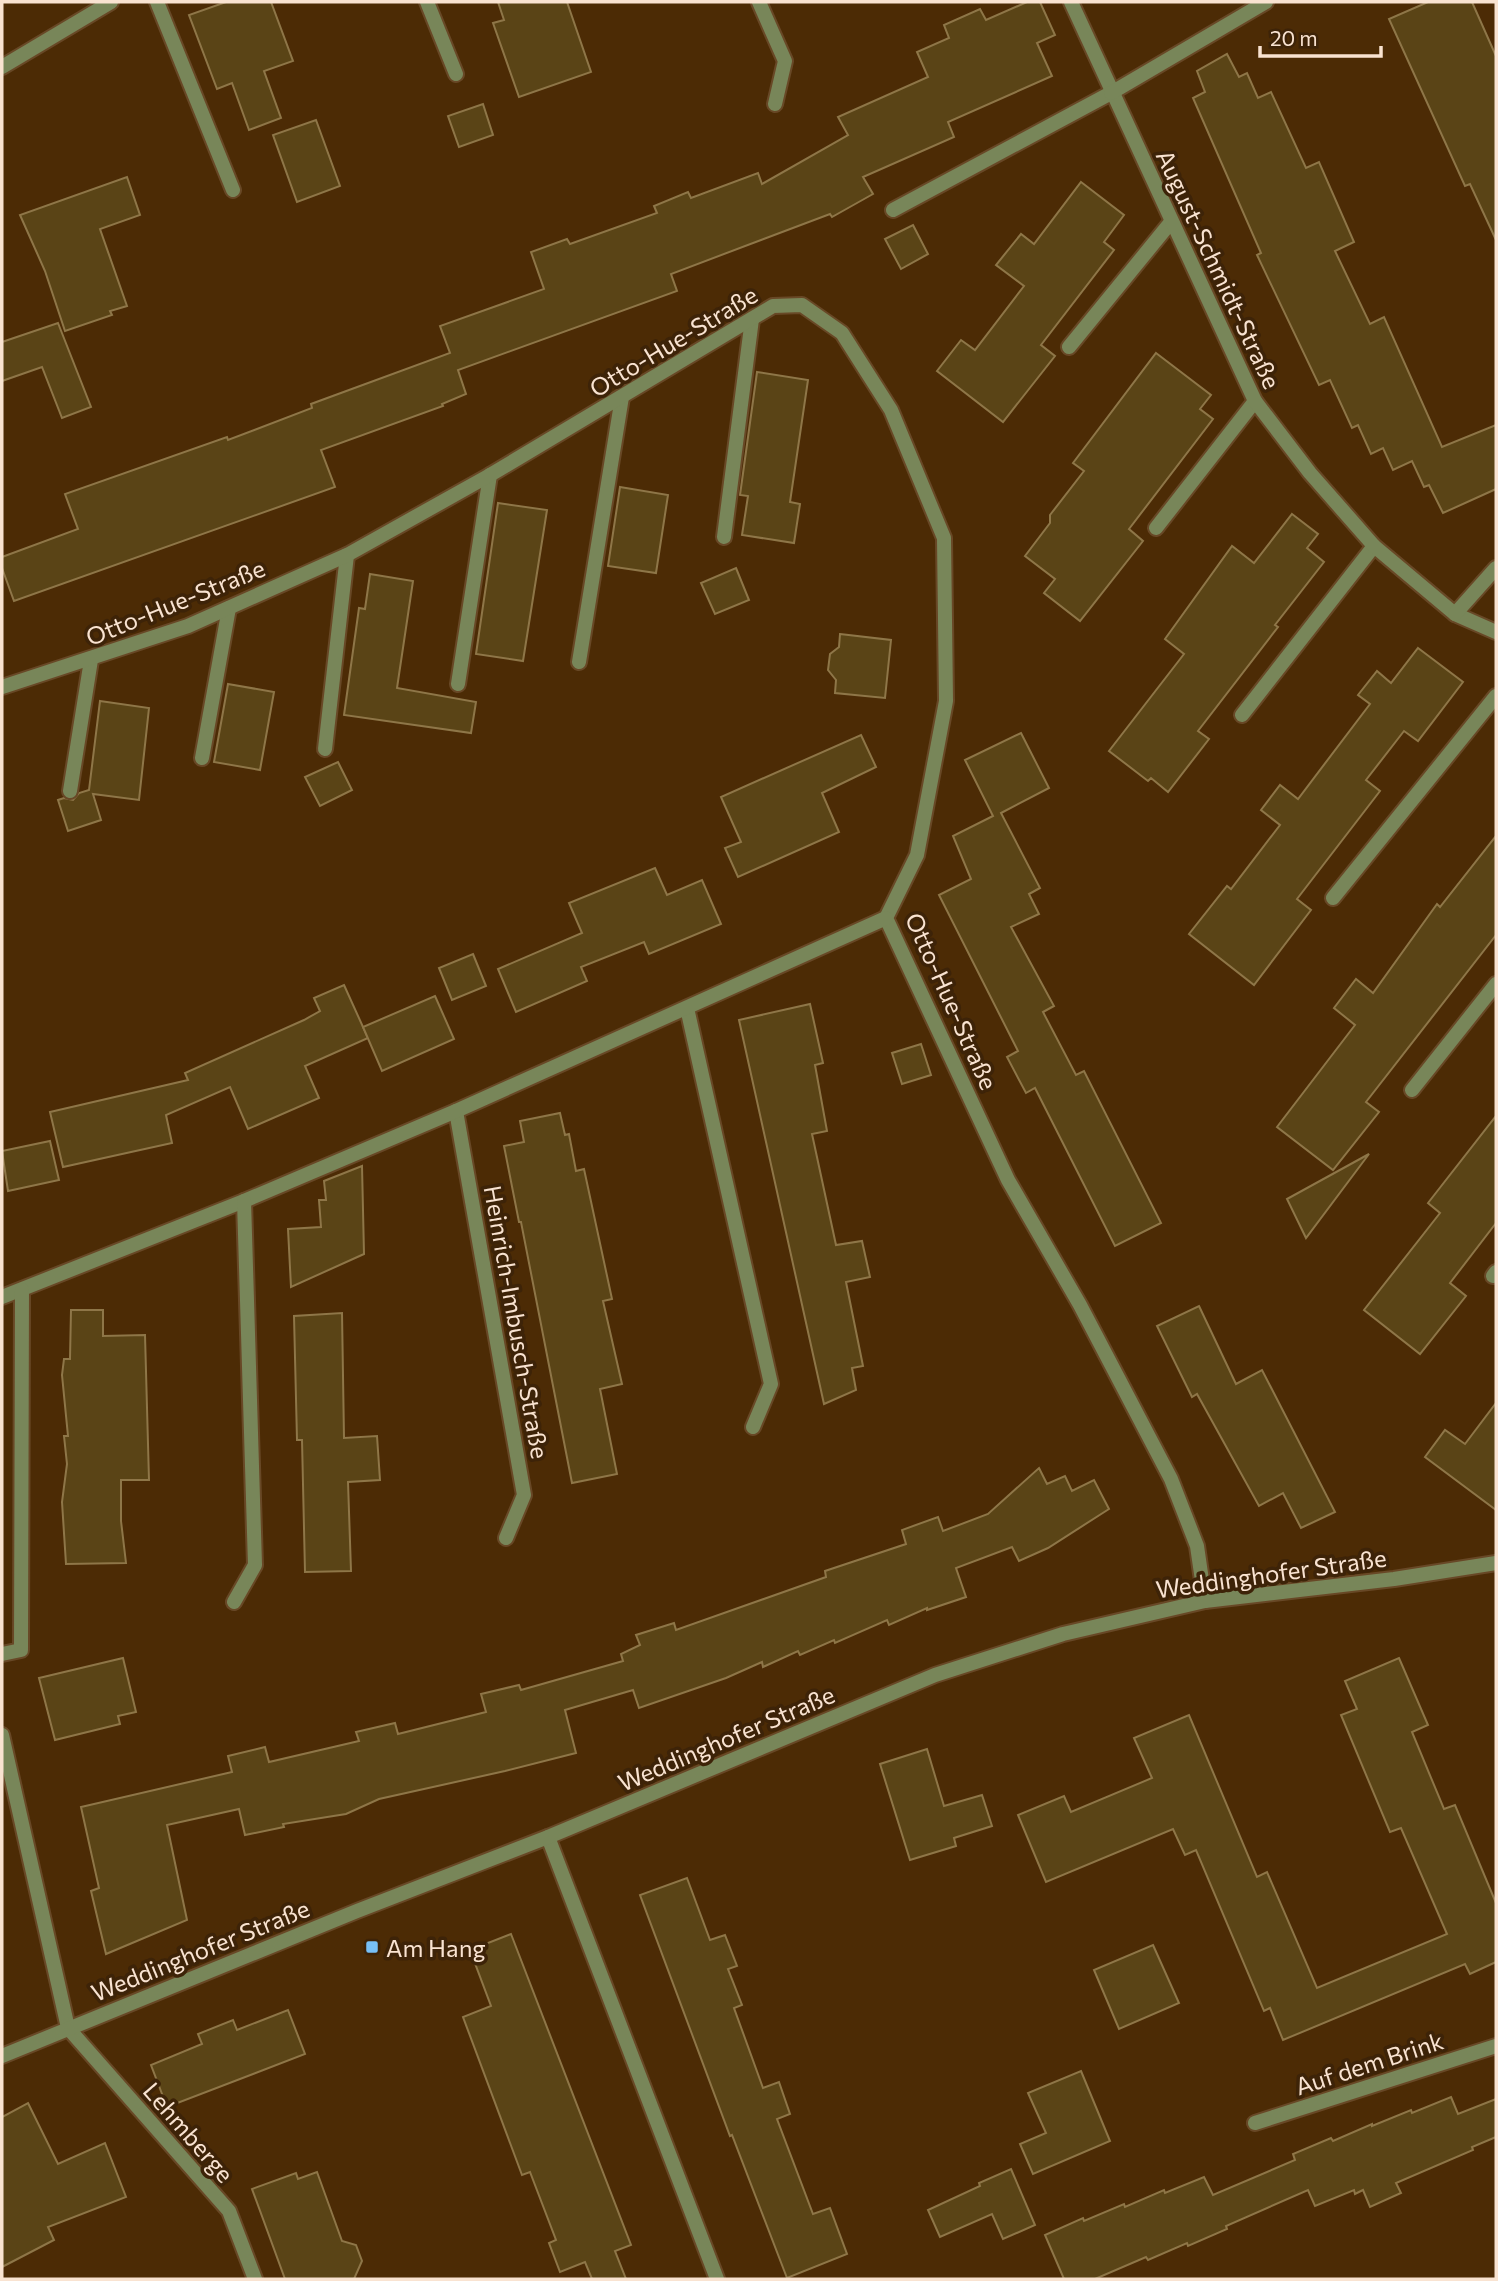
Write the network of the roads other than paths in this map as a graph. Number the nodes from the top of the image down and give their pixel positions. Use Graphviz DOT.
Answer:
graph roads {
  1 [pos="111,2"];
  2 [pos="157,2"];
  3 [pos="427,2"];
  4 [pos="759,2"];
  5 [pos="1070,2"];
  6 [pos="1266,2"];
  7 [pos="2,68"];
  8 [pos="456,74"];
  9 [pos="1111,93"];
  10 [pos="775,104"];
  11 [pos="233,190"];
  12 [pos="893,210"];
  13 [pos="1171,222"];
  14 [pos="752,319"];
  15 [pos="1069,347"];
  16 [pos="622,397"];
  17 [pos="1255,401"];
  18 [pos="490,475"];
  19 [pos="1156,528"];
  20 [pos="724,537"];
  21 [pos="1374,546"];
  22 [pos="346,555"];
  23 [pos="1496,568"];
  24 [pos="229,608"];
  25 [pos="1455,614"];
  26 [pos="1496,632"];
  27 [pos="92,660"];
  28 [pos="579,662"];
  29 [pos="458,684"];
  30 [pos="2,687"];
  31 [pos="1496,696"];
  32 [pos="1242,715"];
  33 [pos="325,749"];
  34 [pos="202,758"];
  35 [pos="70,790"];
  36 [pos="1333,898"];
  37 [pos="886,918"];
  38 [pos="1496,984"];
  39 [pos="687,1008"];
  40 [pos="1412,1090"];
  41 [pos="456,1111"];
  42 [pos="244,1201"];
  43 [pos="22,1290"];
  44 [pos="2,1297"];
  45 [pos="753,1427"];
  46 [pos="506,1538"];
  47 [pos="1496,1563"];
  48 [pos="1205,1601"];
  49 [pos="234,1602"];
  50 [pos="2,1654"];
  51 [pos="2,1735"];
  52 [pos="548,1837"];
  53 [pos="68,2028"];
  54 [pos="1496,2046"];
  55 [pos="2,2056"];
  56 [pos="1255,2123"];
  57 [pos="255,2279"];
  58 [pos="717,2279"];
  1 -- 7 [label="street"];
  2 -- 11 [label="street"];
  3 -- 8 [label="street"];
  4 -- 10 [label="street"];
  5 -- 9 [label="street, August-Schmidt-Straße"];
  6 -- 9 [label="street"];
  9 -- 12 [label="street"];
  9 -- 13 [label="street, August-Schmidt-Straße"];
  13 -- 15 [label="street"];
  13 -- 17 [label="street, August-Schmidt-Straße"];
  14 -- 16 [label="street, Otto-Hue-Straße"];
  14 -- 20 [label="street"];
  14 -- 37 [label="street, Otto-Hue-Straße"];
  16 -- 18 [label="street, Otto-Hue-Straße"];
  16 -- 28 [label="street"];
  17 -- 19 [label="street"];
  17 -- 21 [label="street, August-Schmidt-Straße"];
  18 -- 22 [label="street, Otto-Hue-Straße"];
  18 -- 29 [label="street"];
  21 -- 25 [label="street, August-Schmidt-Straße"];
  21 -- 32 [label="street"];
  22 -- 24 [label="street, Otto-Hue-Straße"];
  22 -- 33 [label="street"];
  23 -- 25 [label="street"];
  24 -- 27 [label="street, Otto-Hue-Straße"];
  24 -- 34 [label="street"];
  25 -- 26 [label="street, August-Schmidt-Straße"];
  27 -- 30 [label="street, Otto-Hue-Straße"];
  27 -- 35 [label="street"];
  31 -- 36 [label="street"];
  37 -- 39 [label="street"];
  37 -- 48 [label="street, Otto-Hue-Straße"];
  38 -- 40 [label="street"];
  39 -- 41 [label="street"];
  39 -- 45 [label="street"];
  41 -- 42 [label="street"];
  41 -- 46 [label="street, Heinrich-Imbusch-Straße"];
  42 -- 43 [label="street"];
  42 -- 49 [label="street"];
  43 -- 44 [label="street"];
  43 -- 50 [label="street"];
  47 -- 48 [label="street, Weddinghofer Straße"];
  48 -- 52 [label="street, Weddinghofer Straße"];
  51 -- 53 [label="street"];
  52 -- 53 [label="street, Weddinghofer Straße"];
  52 -- 58 [label="street"];
  53 -- 55 [label="street, Weddinghofer Straße"];
  53 -- 57 [label="street, Lehmberge"];
  54 -- 56 [label="street, Auf dem Brink"];
}
